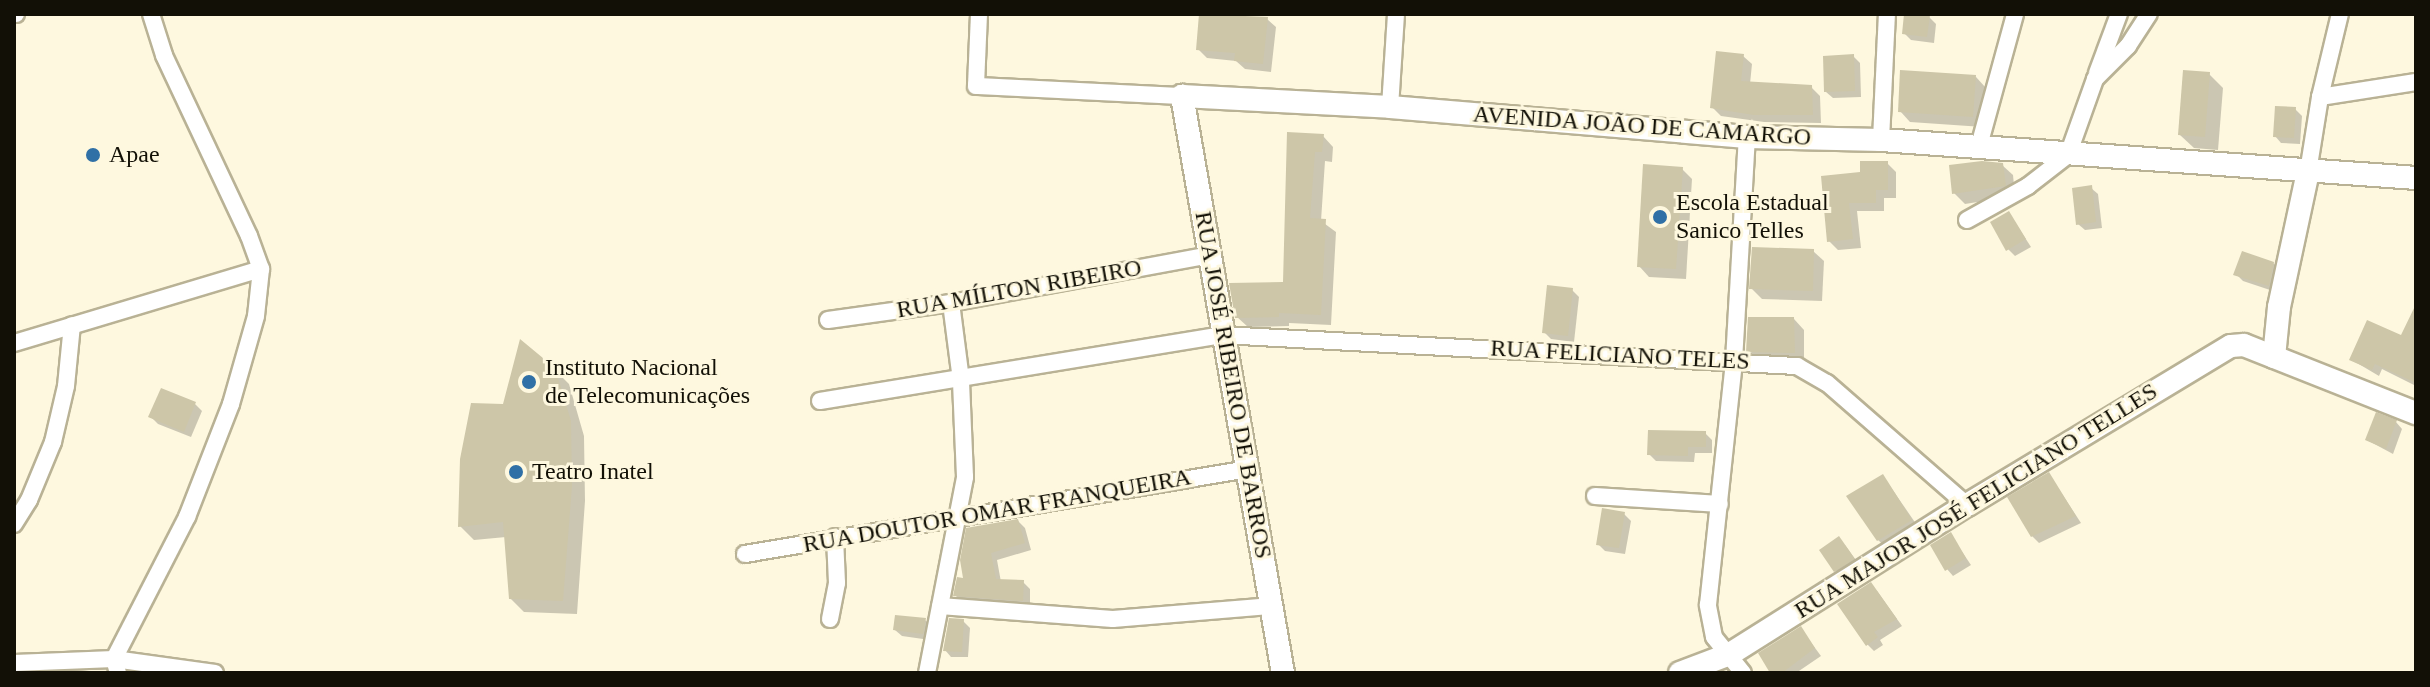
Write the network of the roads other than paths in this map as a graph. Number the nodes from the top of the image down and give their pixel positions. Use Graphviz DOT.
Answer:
graph roads {
  1 [pos="151,14"];
  2 [pos="979,14"];
  3 [pos="1396,14"];
  4 [pos="1887,14"];
  5 [pos="2015,14"];
  6 [pos="2119,14"];
  7 [pos="2149,14"];
  8 [pos="2340,14"];
  9 [pos="2095,79"];
  10 [pos="2416,82"];
  11 [pos="1182,96"];
  12 [pos="2320,97"];
  13 [pos="1390,107"];
  14 [pos="1747,137"];
  15 [pos="1881,140"];
  16 [pos="1979,146"];
  17 [pos="2068,155"];
  18 [pos="2308,172"];
  19 [pos="2416,178"];
  20 [pos="1967,220"];
  21 [pos="1210,255"];
  22 [pos="261,269"];
  23 [pos="951,303"];
  24 [pos="828,320"];
  25 [pos="72,325"];
  26 [pos="1222,335"];
  27 [pos="14,343"];
  28 [pos="2274,357"];
  29 [pos="1734,361"];
  30 [pos="961,380"];
  31 [pos="820,401"];
  32 [pos="2416,413"];
  33 [pos="1248,469"];
  34 [pos="1595,496"];
  35 [pos="1720,504"];
  36 [pos="1967,505"];
  37 [pos="956,517"];
  38 [pos="14,524"];
  39 [pos="835,537"];
  40 [pos="745,554"];
  41 [pos="940,606"];
  42 [pos="1272,606"];
  43 [pos="830,619"];
  44 [pos="1730,654"];
  45 [pos="14,663"];
  46 [pos="116,666"];
  47 [pos="215,673"];
  48 [pos="927,673"];
  49 [pos="1283,673"];
  50 [pos="1680,673"];
  51 [pos="1743,673"];
  1 -- 22 [label="street"];
  2 -- 11 [label="street, AVENIDA JOÃO DE CAMARGO"];
  3 -- 13 [label="street"];
  4 -- 15 [label="street"];
  5 -- 16 [label="street"];
  6 -- 9 [label="street"];
  7 -- 9 [label="street"];
  8 -- 12 [label="street"];
  9 -- 17 [label="street"];
  10 -- 12 [label="street"];
  11 -- 13 [label="main road, AVENIDA JOÃO DE CAMARGO"];
  11 -- 21 [label="main road, RUA JOSÉ RIBEIRO DE BARROS"];
  12 -- 18 [label="street"];
  13 -- 14 [label="main road, AVENIDA JOÃO DE CAMARGO"];
  14 -- 15 [label="main road, AVENIDA JOÃO DE CAMARGO"];
  14 -- 29 [label="street"];
  15 -- 16 [label="main road, AVENIDA JOÃO DE CAMARGO"];
  16 -- 17 [label="main road, AVENIDA JOÃO DE CAMARGO"];
  17 -- 18 [label="main road, AVENIDA JOÃO DE CAMARGO"];
  17 -- 20 [label="street"];
  18 -- 19 [label="main road, AVENIDA JOÃO DE CAMARGO"];
  18 -- 28 [label="main road"];
  21 -- 23 [label="street, RUA MÍLTON RIBEIRO"];
  21 -- 26 [label="main road, RUA JOSÉ RIBEIRO DE BARROS"];
  22 -- 25 [label="street"];
  22 -- 46 [label="street"];
  23 -- 24 [label="street, RUA MÍLTON RIBEIRO"];
  23 -- 30 [label="street"];
  25 -- 27 [label="street"];
  25 -- 38 [label="street"];
  26 -- 29 [label="street, RUA FELICIANO TELES"];
  26 -- 30 [label="street, RUA FELICIANO TELES"];
  26 -- 33 [label="main road, RUA JOSÉ RIBEIRO DE BARROS"];
  28 -- 32 [label="main road, RUA MAJOR JOSÉ FELICIANO TELLES"];
  28 -- 36 [label="main road, RUA MAJOR JOSÉ FELICIANO TELLES"];
  29 -- 35 [label="street"];
  29 -- 36 [label="street, RUA FELICIANO TELES"];
  30 -- 31 [label="street, RUA FELICIANO TELES"];
  30 -- 37 [label="street"];
  33 -- 37 [label="street, RUA DOUTOR OMAR FRANQUEIRA"];
  33 -- 42 [label="main road, RUA JOSÉ RIBEIRO DE BARROS"];
  34 -- 35 [label="street"];
  35 -- 44 [label="street"];
  36 -- 44 [label="main road, RUA MAJOR JOSÉ FELICIANO TELLES"];
  37 -- 39 [label="street, RUA DOUTOR OMAR FRANQUEIRA"];
  37 -- 41 [label="street"];
  39 -- 40 [label="street, RUA DOUTOR OMAR FRANQUEIRA"];
  39 -- 43 [label="street"];
  41 -- 42 [label="street"];
  41 -- 48 [label="street"];
  42 -- 49 [label="main road, RUA JOSÉ RIBEIRO DE BARROS"];
  44 -- 50 [label="main road, RUA MAJOR JOSÉ FELICIANO TELLES"];
  44 -- 51 [label="street"];
  45 -- 46 [label="street"];
  46 -- 47 [label="street"];
}
